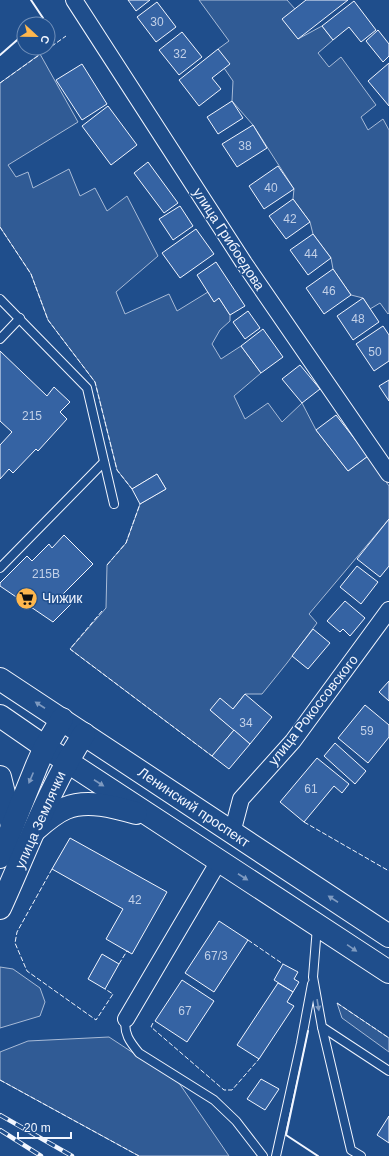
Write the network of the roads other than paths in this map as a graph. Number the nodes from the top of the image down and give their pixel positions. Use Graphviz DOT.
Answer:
graph roads {
  1 [pos="74,0"];
  2 [pos="0,299"];
  3 [pos="20,318"];
  4 [pos="0,339"];
  5 [pos="104,462"];
  6 [pos="389,474"];
  7 [pos="114,504"];
  8 [pos="0,568"];
  9 [pos="389,610"];
  10 [pos="0,679"];
  11 [pos="0,716"];
  12 [pos="62,719"];
  13 [pos="84,734"];
  14 [pos="45,747"];
  15 [pos="67,761"];
  16 [pos="0,777"];
  17 [pos="156,820"];
  18 [pos="12,826"];
  19 [pos="34,830"];
  20 [pos="232,833"];
  21 [pos="0,857"];
  22 [pos="219,861"];
  23 [pos="0,908"];
  24 [pos="317,924"];
  25 [pos="389,936"];
  26 [pos="389,972"];
  27 [pos="313,977"];
  28 [pos="126,1019"];
  29 [pos="322,1027"];
  30 [pos="389,1071"];
  31 [pos="263,1156"];
  32 [pos="276,1156"];
  33 [pos="361,1156"];
  1 -- 6 [label="street, улица Грибоедова"];
  2 -- 3 [label="lane"];
  3 -- 4 [label="lane"];
  3 -- 5 [label="lane"];
  5 -- 7 [label="lane"];
  5 -- 8 [label="lane"];
  9 -- 20 [label="street, улица Рокоссовского"];
  12 -- 10 [label="main road, Ленинский проспект, one-way"];
  11 -- 14 [label="main road"];
  12 -- 13 [label="main road, Ленинский проспект"];
  12 -- 14 [label="main road, улица Землячки"];
  13 -- 15 [label="main road, улица Землячки"];
  13 -- 20 [label="main road, Ленинский проспект"];
  14 -- 15 [label="main road"];
  14 -- 18 [label="main road, улица Землячки, one-way"];
  15 -- 17 [label="main road, one-way"];
  15 -- 19 [label="main road, улица Землячки"];
  16 -- 18 [label="main road"];
  17 -- 19 [label="main road"];
  17 -- 22 [label="main road"];
  18 -- 21 [label="main road, улица Землячки"];
  19 -- 23 [label="main road, улица Землячки"];
  25 -- 20 [label="main road, Ленинский проспект, one-way"];
  22 -- 24 [label="main road, one-way"];
  22 -- 28 [label="street"];
  24 -- 26 [label="main road, one-way"];
  24 -- 27 [label="lane"];
  27 -- 29 [label="lane, one-way"];
  27 -- 32 [label="lane"];
  28 -- 31 [label="lane"];
  29 -- 30 [label="lane"];
  29 -- 33 [label="lane"];
}
